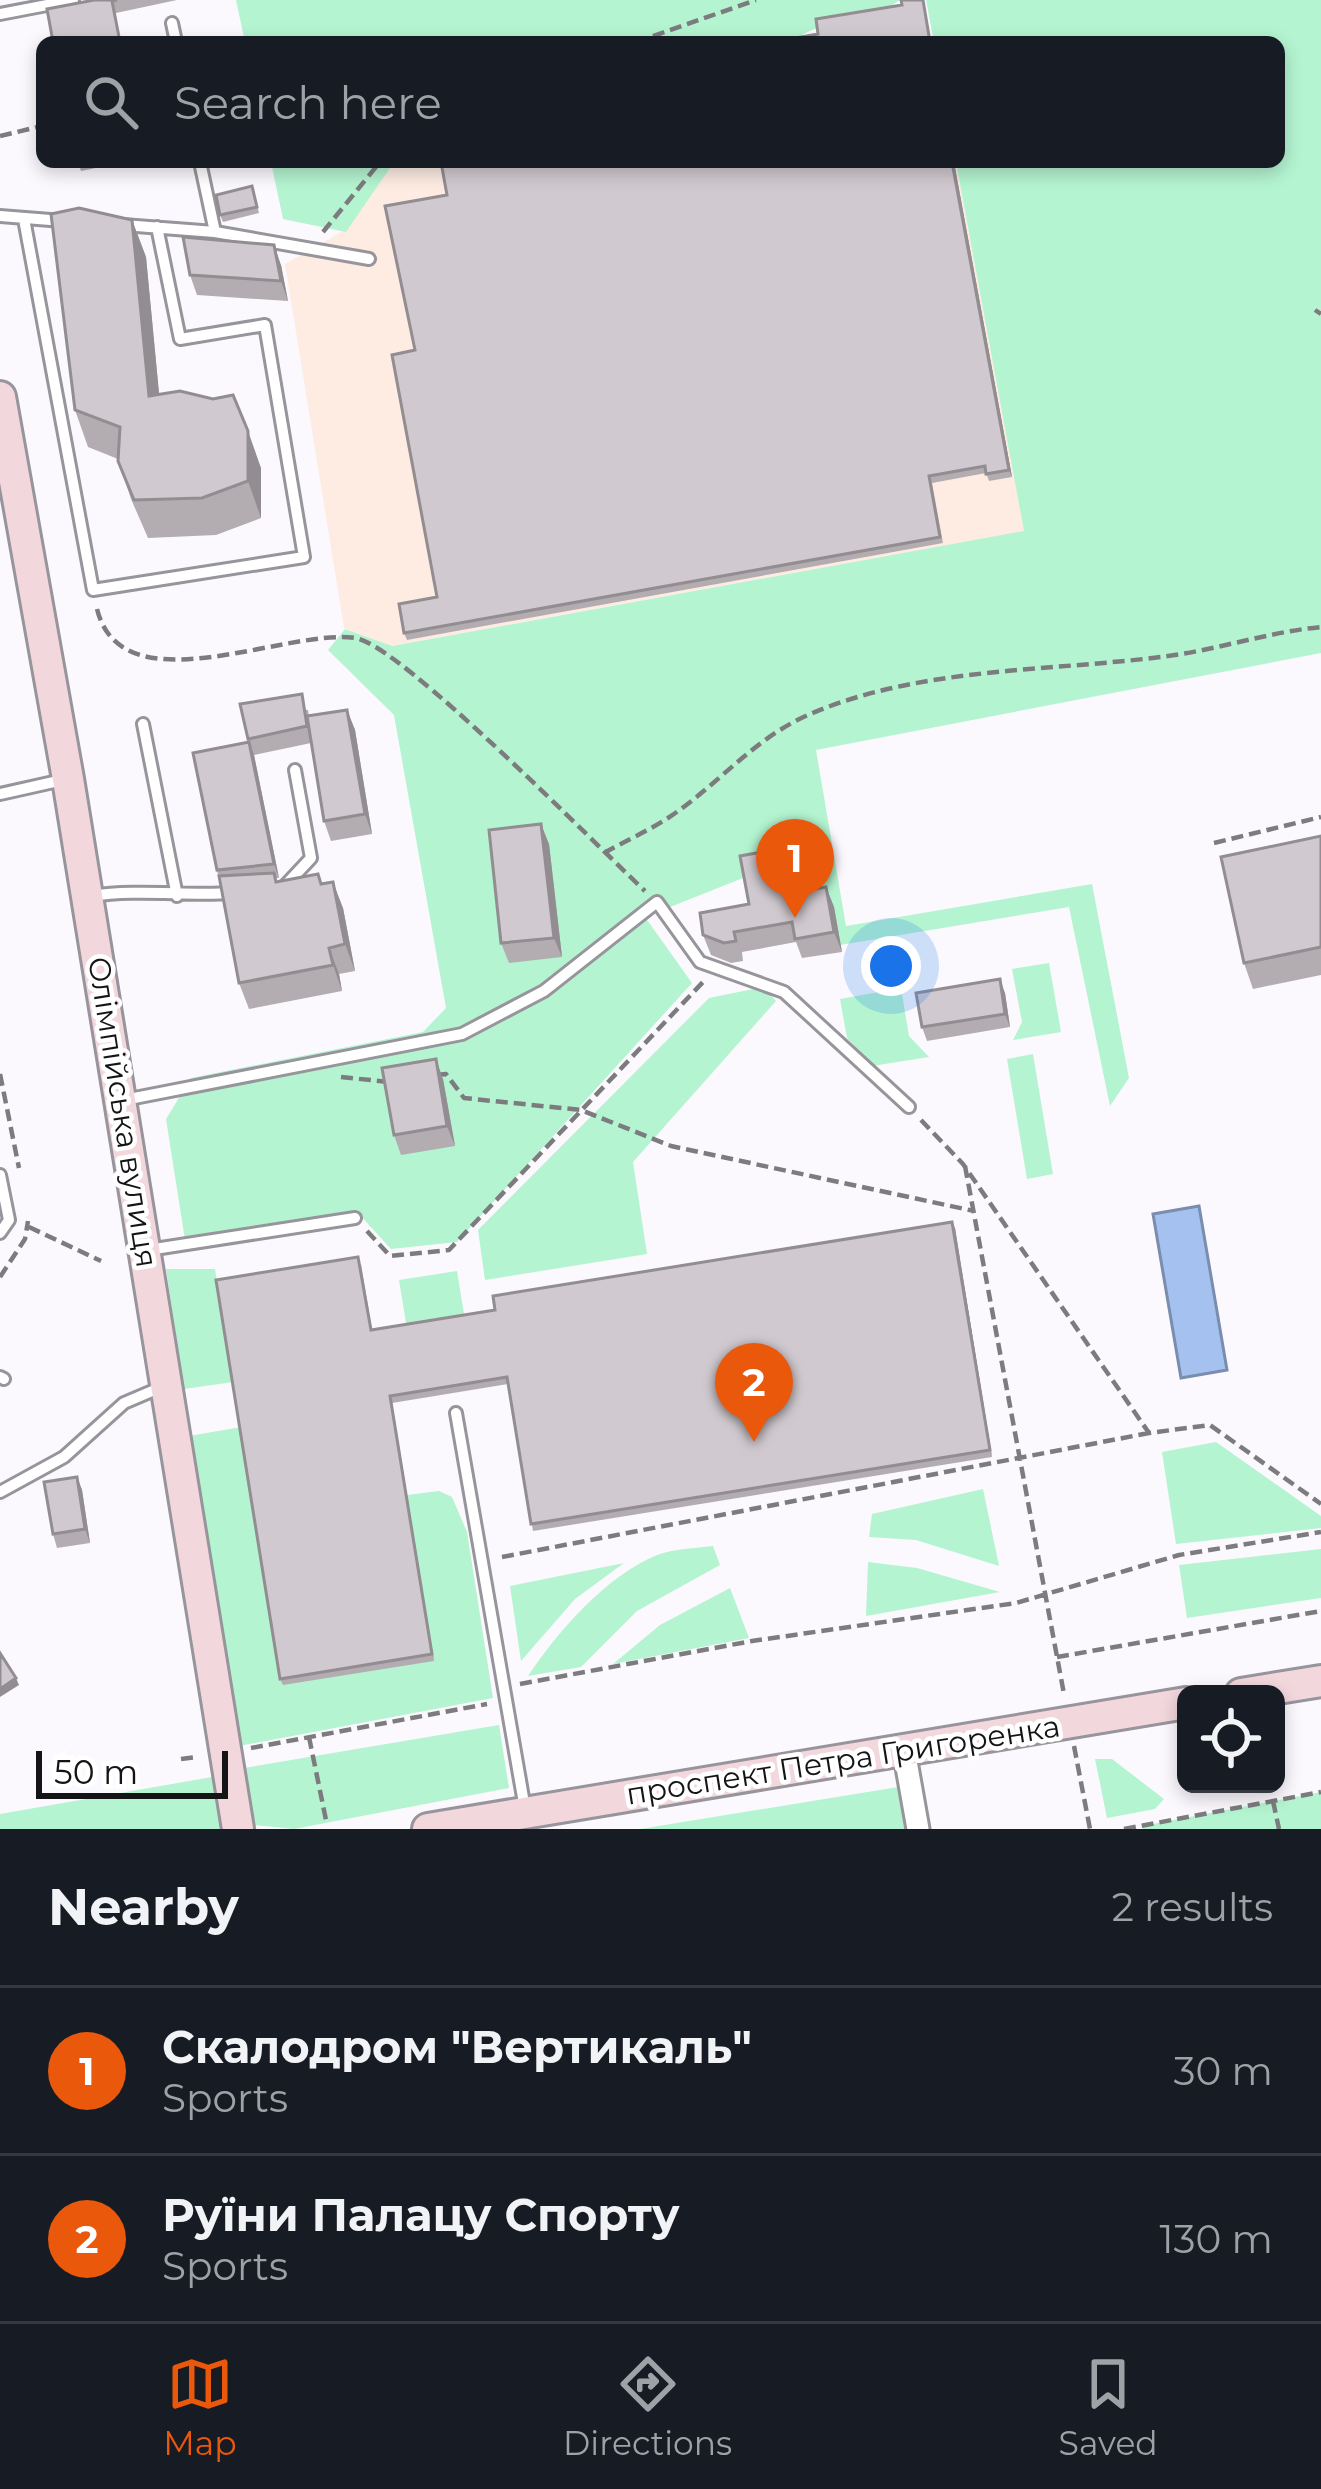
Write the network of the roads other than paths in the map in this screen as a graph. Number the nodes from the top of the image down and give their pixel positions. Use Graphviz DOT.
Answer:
graph roads {
  1 [pos="73,0"];
  2 [pos="0,14"];
  3 [pos="172,22"];
  4 [pos="175,36"];
  5 [pos="201,168"];
  6 [pos="0,216"];
  7 [pos="24,219"];
  8 [pos="68,221"];
  9 [pos="113,224"];
  10 [pos="157,227"];
  11 [pos="215,232"];
  12 [pos="370,259"];
  13 [pos="0,397"];
  14 [pos="143,724"];
  15 [pos="296,770"];
  16 [pos="68,778"];
  17 [pos="0,794"];
  18 [pos="261,891"];
  19 [pos="240,892"];
  20 [pos="177,896"];
  21 [pos="87,897"];
  22 [pos="121,1100"];
  23 [pos="908,1107"];
  24 [pos="0,1175"];
  25 [pos="355,1218"];
  26 [pos="0,1233"];
  27 [pos="145,1250"];
  28 [pos="167,1384"];
  29 [pos="456,1413"];
  30 [pos="0,1492"];
  31 [pos="1321,1681"];
  32 [pos="1285,1687"];
  33 [pos="1177,1705"];
  34 [pos="904,1750"];
  35 [pos="526,1813"];
  36 [pos="238,1829"];
  37 [pos="428,1829"];
  38 [pos="918,1829"];
  1 -- 2 [label="lane"];
  3 -- 4 [label="lane"];
  5 -- 11 [label="lane"];
  6 -- 7 [label="lane"];
  7 -- 8 [label="lane"];
  7 -- 10 [label="lane"];
  9 -- 10 [label="lane"];
  10 -- 11 [label="lane"];
  11 -- 12 [label="lane"];
  13 -- 16 [label="street, Олімпійська вулиця"];
  14 -- 20 [label="lane"];
  15 -- 18 [label="lane"];
  16 -- 17 [label="lane"];
  16 -- 21 [label="street, Олімпійська вулиця"];
  19 -- 20 [label="lane"];
  20 -- 21 [label="lane"];
  21 -- 22 [label="street, Олімпійська вулиця"];
  22 -- 23 [label="lane"];
  22 -- 27 [label="street, Олімпійська вулиця"];
  24 -- 26 [label="lane"];
  25 -- 27 [label="lane"];
  27 -- 28 [label="street, Олімпійська вулиця"];
  28 -- 30 [label="lane"];
  28 -- 36 [label="street, Олімпійська вулиця"];
  29 -- 35 [label="lane"];
  31 -- 32 [label="street"];
  33 -- 34 [label="street, проспект Петра Григоренка"];
  34 -- 35 [label="street, проспект Петра Григоренка"];
  34 -- 38 [label="street"];
  35 -- 37 [label="street, проспект Петра Григоренка"];
}
